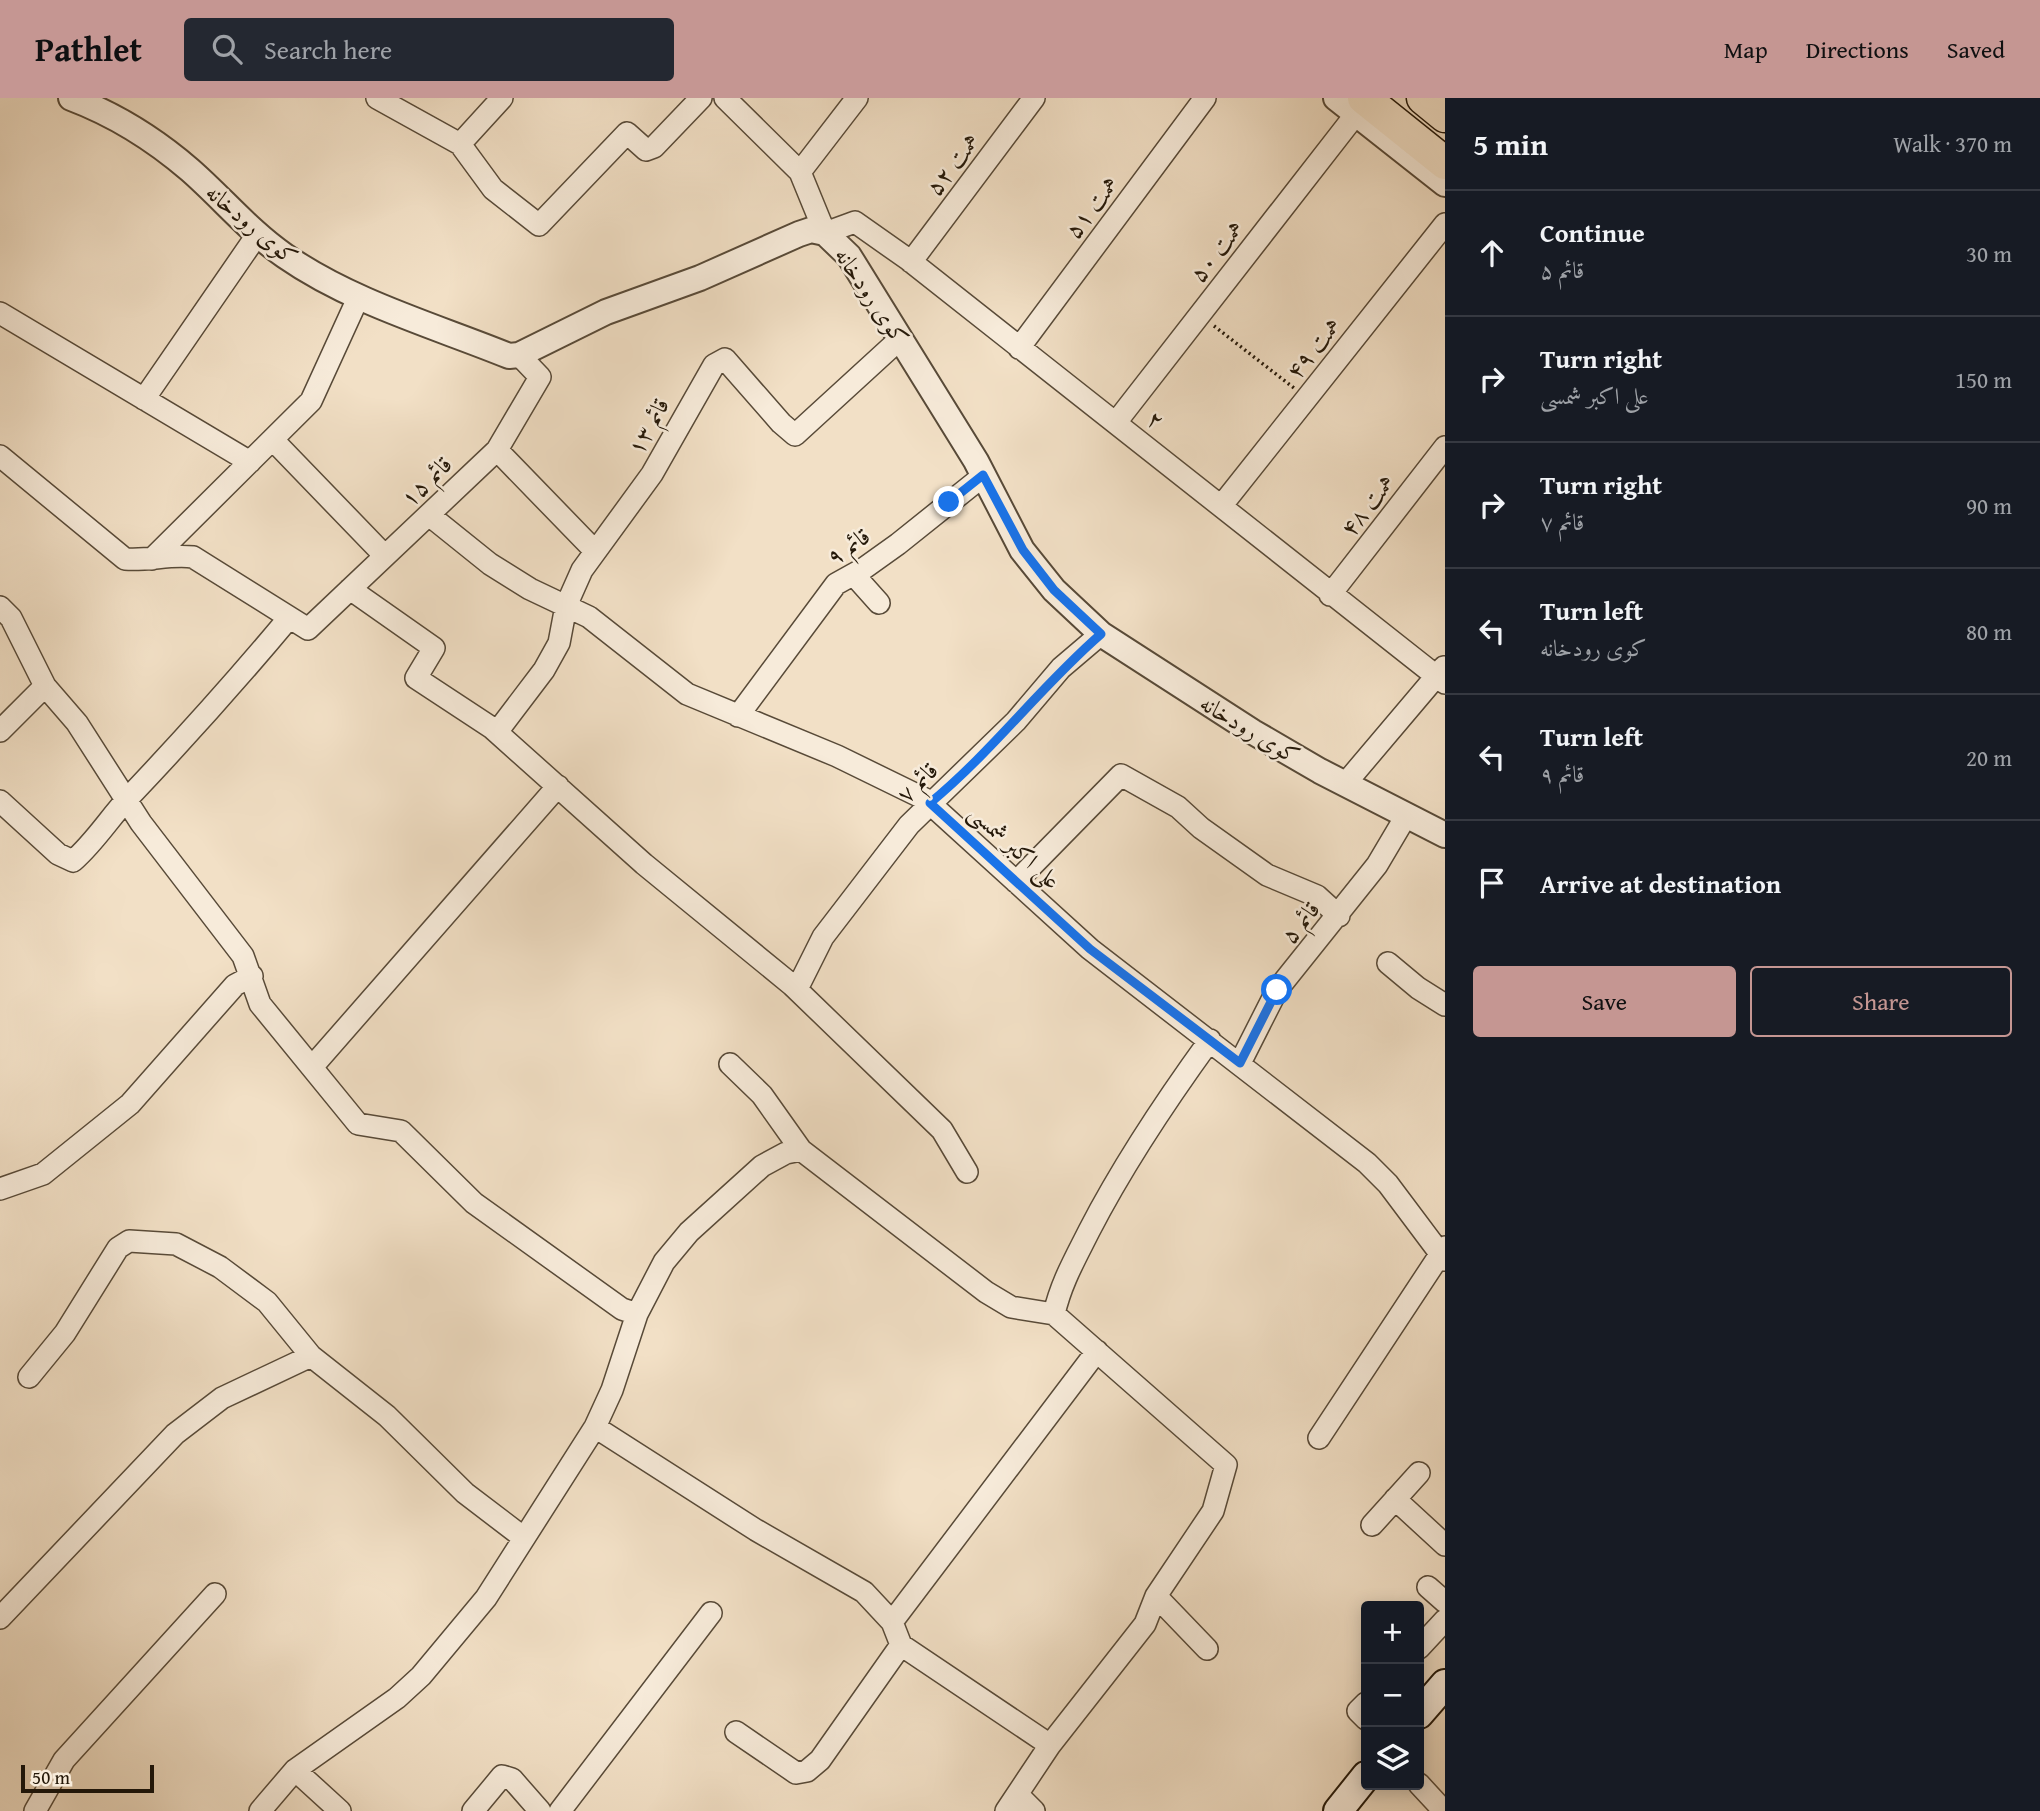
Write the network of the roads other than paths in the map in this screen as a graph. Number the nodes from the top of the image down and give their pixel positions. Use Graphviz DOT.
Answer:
graph roads {
  1 [pos="72,98"];
  2 [pos="377,98"];
  3 [pos="502,98"];
  4 [pos="701,98"];
  5 [pos="725,98"];
  6 [pos="857,98"];
  7 [pos="1034,98"];
  8 [pos="1205,98"];
  9 [pos="1336,98"];
  10 [pos="1423,98"];
  11 [pos="1360,106"];
  12 [pos="1445,116"];
  13 [pos="460,144"];
  14 [pos="1445,163"];
  15 [pos="800,172"];
  16 [pos="1445,184"];
  17 [pos="1445,224"];
  18 [pos="825,233"];
  19 [pos="257,235"];
  20 [pos="911,262"];
  21 [pos="359,296"];
  22 [pos="0,313"];
  23 [pos="901,338"];
  24 [pos="1019,348"];
  25 [pos="519,355"];
  26 [pos="144,399"];
  27 [pos="1117,421"];
  28 [pos="272,440"];
  29 [pos="1445,447"];
  30 [pos="497,450"];
  31 [pos="0,456"];
  32 [pos="250,462"];
  33 [pos="983,475"];
  34 [pos="1222,505"];
  35 [pos="429,514"];
  36 [pos="595,551"];
  37 [pos="385,556"];
  38 [pos="150,561"];
  39 [pos="854,575"];
  40 [pos="350,589"];
  41 [pos="1331,595"];
  42 [pos="879,603"];
  43 [pos="566,606"];
  44 [pos="0,607"];
  45 [pos="288,619"];
  46 [pos="1101,634"];
  47 [pos="1442,675"];
  48 [pos="45,686"];
  49 [pos="738,716"];
  50 [pos="0,731"];
  51 [pos="497,732"];
  52 [pos="1345,784"];
  53 [pos="558,786"];
  54 [pos="127,799"];
  55 [pos="0,801"];
  56 [pos="930,803"];
  57 [pos="1406,816"];
  58 [pos="1445,835"];
  59 [pos="1016,882"];
  60 [pos="1339,916"];
  61 [pos="1388,964"];
  62 [pos="252,976"];
  63 [pos="797,989"];
  64 [pos="1445,1005"];
  65 [pos="1210,1040"];
  66 [pos="1240,1063"];
  67 [pos="730,1064"];
  68 [pos="312,1067"];
  69 [pos="801,1150"];
  70 [pos="967,1172"];
  71 [pos="0,1189"];
  72 [pos="1443,1254"];
  73 [pos="637,1314"];
  74 [pos="1055,1314"];
  75 [pos="1097,1351"];
  76 [pos="312,1356"];
  77 [pos="29,1377"];
  78 [pos="595,1427"];
  79 [pos="1319,1438"];
  80 [pos="1419,1473"];
  81 [pos="1395,1499"];
  82 [pos="1372,1525"];
  83 [pos="524,1538"];
  84 [pos="1445,1545"];
  85 [pos="1428,1587"];
  86 [pos="215,1594"];
  87 [pos="1156,1596"];
  88 [pos="1445,1602"];
  89 [pos="711,1613"];
  90 [pos="0,1618"];
  91 [pos="1445,1620"];
  92 [pos="892,1622"];
  93 [pos="1424,1643"];
  94 [pos="901,1645"];
  95 [pos="1207,1648"];
  96 [pos="1445,1684"];
  97 [pos="1424,1708"];
  98 [pos="736,1732"];
  99 [pos="1050,1745"];
  100 [pos="295,1770"];
  101 [pos="1361,1782"];
  102 [pos="1424,1789"];
  103 [pos="1012,1803"];
  104 [pos="35,1811"];
  105 [pos="260,1811"];
  106 [pos="340,1811"];
  107 [pos="473,1811"];
  108 [pos="540,1811"];
  109 [pos="561,1811"];
  110 [pos="1034,1811"];
  111 [pos="1338,1811"];
  112 [pos="1444,1811"];
  1 -- 19 [label="street, کوی رودخانه"];
  2 -- 13 [label="street"];
  3 -- 13 [label="street"];
  4 -- 13 [label="street"];
  5 -- 15 [label="street"];
  6 -- 15 [label="street"];
  7 -- 20 [label="street, همت ۵۲"];
  8 -- 24 [label="street, همت ۵۱"];
  9 -- 11 [label="street"];
  10 -- 12 [label="main road"];
  11 -- 14 [label="main road"];
  11 -- 16 [label="street"];
  11 -- 27 [label="street, همت ۵۰"];
  15 -- 18 [label="street"];
  17 -- 34 [label="street, همت ۴۹"];
  18 -- 20 [label="street, ۲"];
  18 -- 23 [label="street, کوی رودخانه"];
  18 -- 25 [label="street, کوی رودخانه"];
  19 -- 21 [label="street, کوی رودخانه"];
  19 -- 26 [label="street"];
  20 -- 24 [label="street, ۲"];
  21 -- 25 [label="street, کوی رودخانه"];
  21 -- 28 [label="street"];
  22 -- 26 [label="street"];
  23 -- 33 [label="street, کوی رودخانه"];
  23 -- 36 [label="street, قائم ۱۳"];
  24 -- 27 [label="street, ۲"];
  25 -- 30 [label="street, قائم ۱۵"];
  26 -- 32 [label="street"];
  27 -- 34 [label="street, ۲"];
  28 -- 32 [label="street"];
  28 -- 37 [label="street"];
  29 -- 41 [label="street, همت ۴۸"];
  30 -- 35 [label="street, قائم ۱۵"];
  30 -- 36 [label="street"];
  31 -- 38 [label="street"];
  32 -- 38 [label="street"];
  33 -- 39 [label="street, قائم ۹"];
  33 -- 46 [label="street, کوی رودخانه"];
  34 -- 41 [label="street, ۲"];
  35 -- 37 [label="street, قائم ۱۵"];
  35 -- 43 [label="street, علی اکبر شمسی"];
  36 -- 43 [label="street, قائم ۱۳"];
  37 -- 40 [label="street, قائم ۱۵"];
  38 -- 45 [label="street"];
  39 -- 42 [label="street"];
  39 -- 49 [label="street, قائم ۹"];
  40 -- 45 [label="street, قائم ۱۵"];
  40 -- 51 [label="street"];
  41 -- 47 [label="street, ۲"];
  43 -- 49 [label="street, علی اکبر شمسی"];
  43 -- 51 [label="street, قائم ۱۳"];
  44 -- 48 [label="street"];
  45 -- 54 [label="street"];
  46 -- 52 [label="street, کوی رودخانه"];
  46 -- 56 [label="street, قائم ۷"];
  47 -- 52 [label="street"];
  48 -- 50 [label="street"];
  48 -- 54 [label="street"];
  49 -- 56 [label="street, علی اکبر شمسی"];
  51 -- 53 [label="street"];
  52 -- 57 [label="street, کوی رودخانه"];
  53 -- 63 [label="street"];
  53 -- 68 [label="street"];
  54 -- 55 [label="street"];
  54 -- 62 [label="street"];
  56 -- 59 [label="street, علی اکبر شمسی"];
  56 -- 63 [label="street, قائم ۷"];
  57 -- 58 [label="street, کوی رودخانه"];
  57 -- 60 [label="street, قائم ۵"];
  59 -- 60 [label="street"];
  59 -- 65 [label="street, علی اکبر شمسی"];
  60 -- 66 [label="street, قائم ۵"];
  61 -- 64 [label="street"];
  62 -- 68 [label="street"];
  62 -- 71 [label="street"];
  63 -- 70 [label="street"];
  65 -- 66 [label="street, علی اکبر شمسی"];
  65 -- 74 [label="street"];
  66 -- 72 [label="street, علی اکبر شمسی"];
  67 -- 69 [label="street"];
  68 -- 73 [label="street"];
  69 -- 73 [label="street"];
  69 -- 74 [label="street"];
  72 -- 79 [label="street"];
  73 -- 78 [label="street"];
  74 -- 75 [label="street"];
  75 -- 87 [label="street"];
  75 -- 92 [label="street"];
  76 -- 77 [label="street"];
  76 -- 83 [label="street"];
  76 -- 90 [label="street"];
  78 -- 83 [label="street"];
  78 -- 92 [label="street"];
  80 -- 81 [label="street"];
  81 -- 82 [label="street"];
  81 -- 84 [label="street"];
  83 -- 100 [label="street"];
  85 -- 88 [label="street"];
  86 -- 104 [label="street"];
  87 -- 95 [label="street"];
  87 -- 99 [label="street"];
  89 -- 109 [label="street"];
  91 -- 93 [label="street"];
  92 -- 94 [label="street"];
  94 -- 98 [label="street"];
  94 -- 99 [label="street"];
  96 -- 97 [label="main road"];
  99 -- 103 [label="street"];
  100 -- 105 [label="street"];
  100 -- 106 [label="street"];
  101 -- 111 [label="main road"];
  102 -- 112 [label="street"];
  103 -- 110 [label="street"];
  107 -- 108 [label="street"];
}
